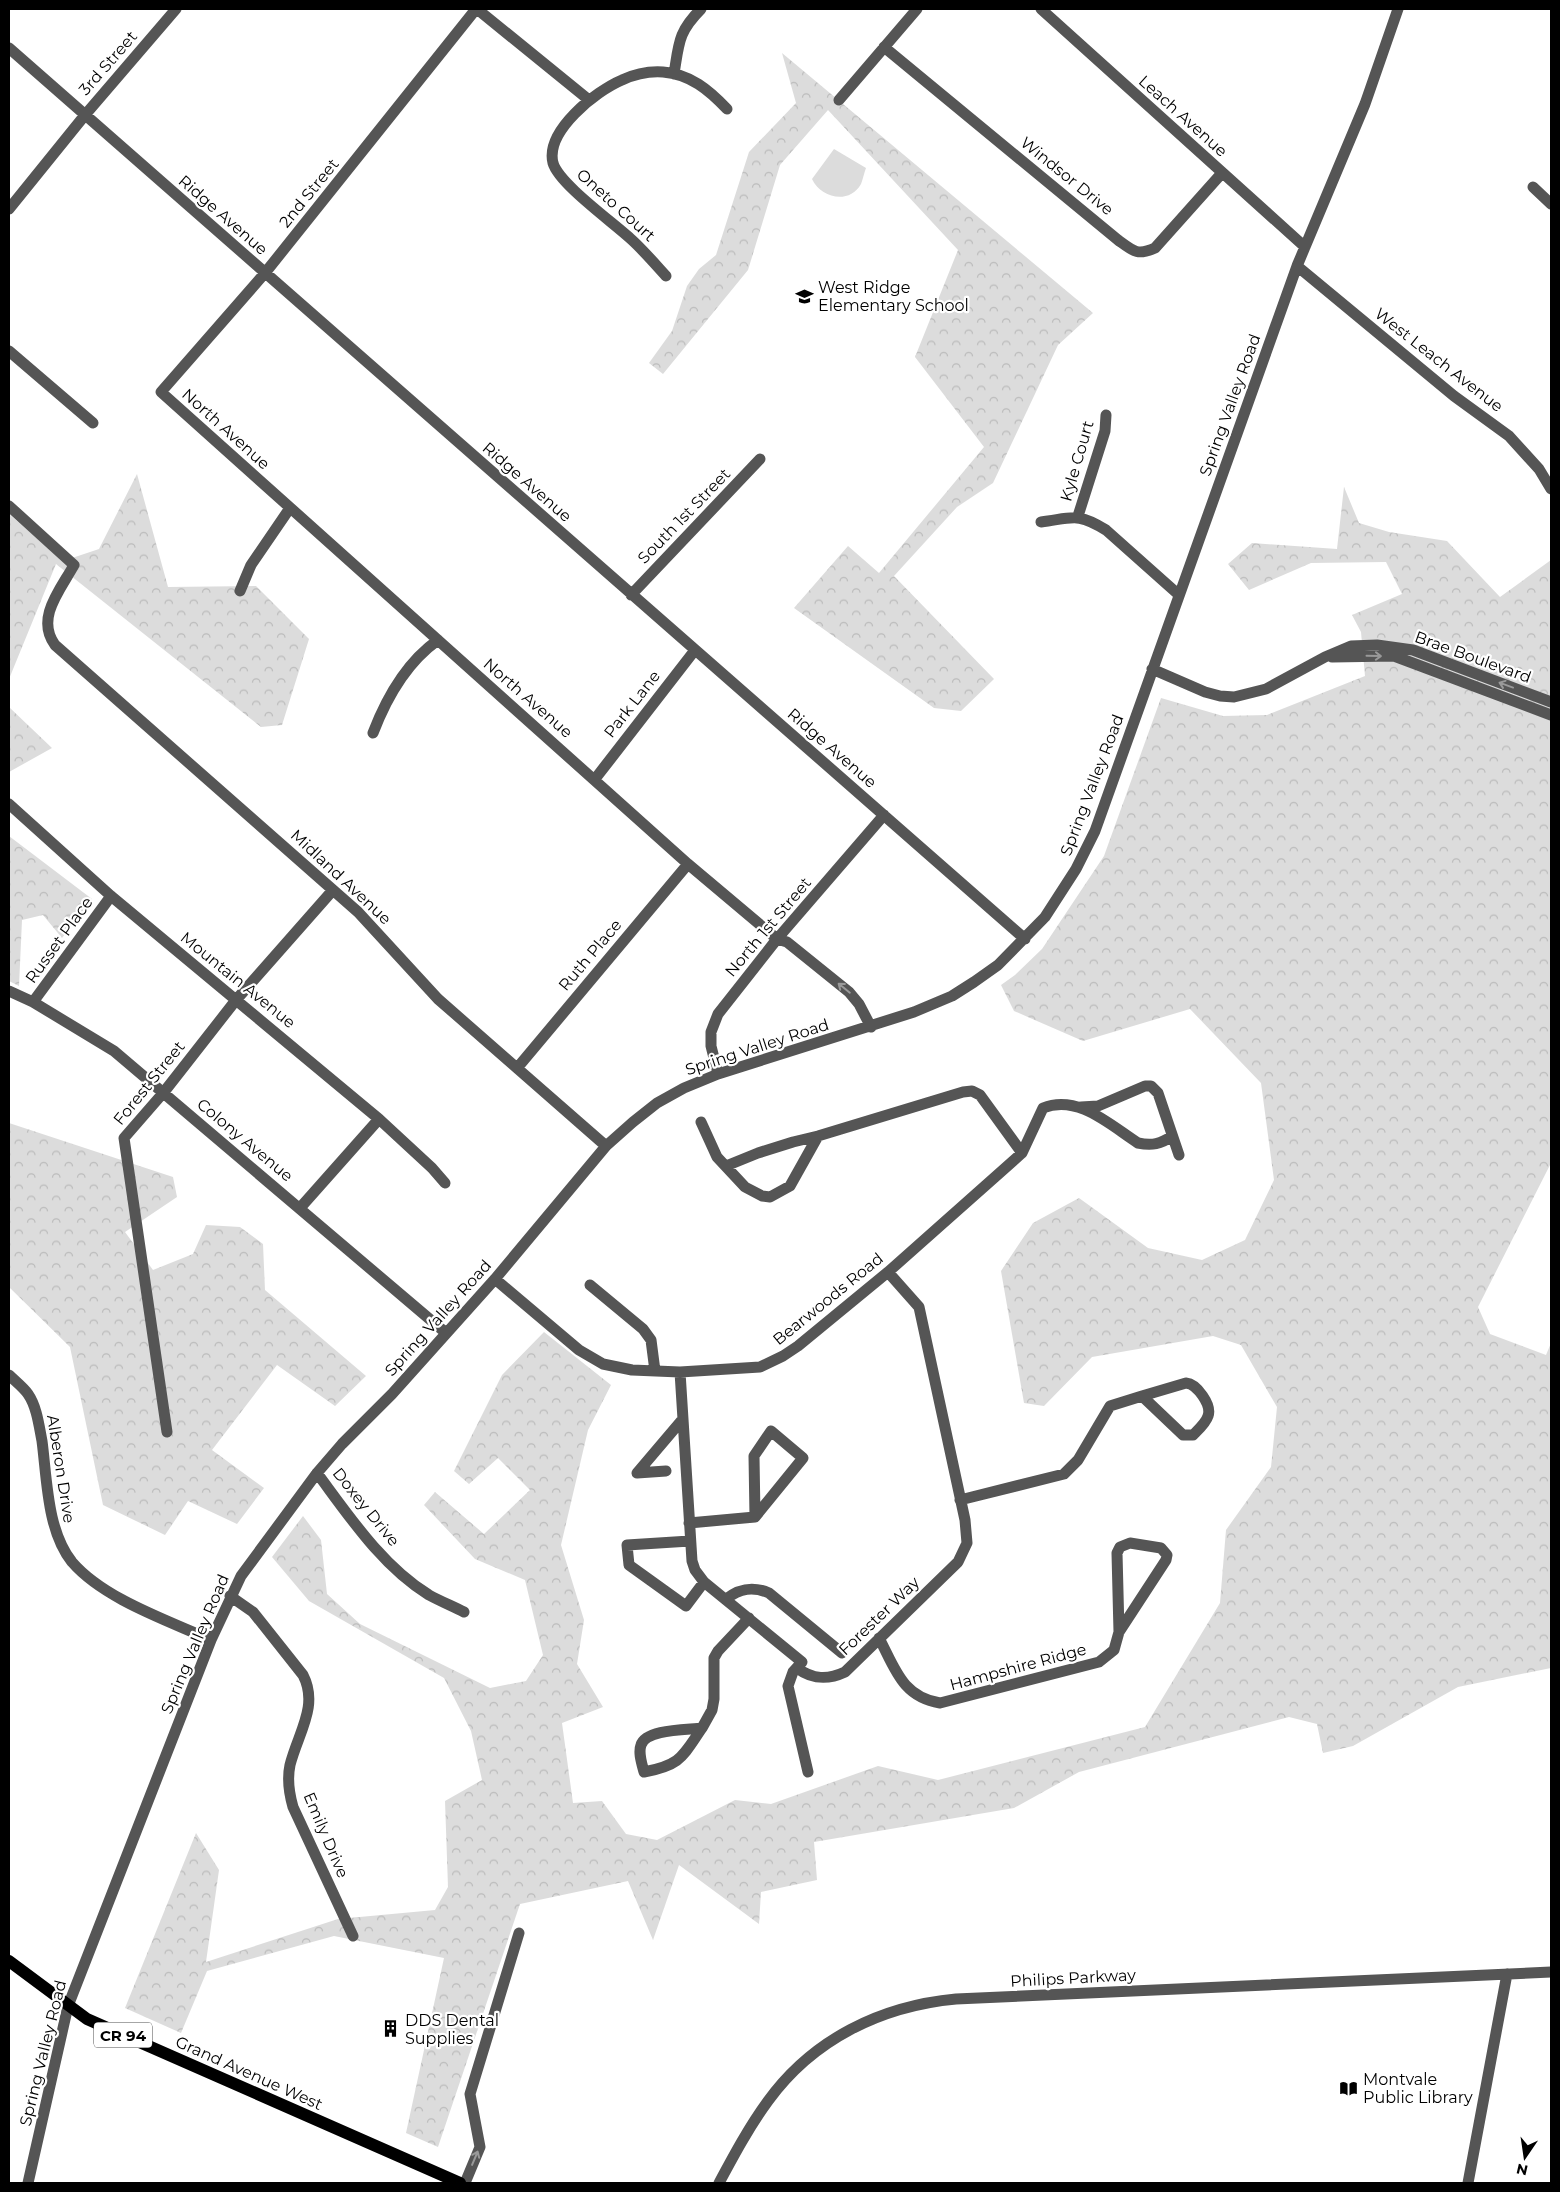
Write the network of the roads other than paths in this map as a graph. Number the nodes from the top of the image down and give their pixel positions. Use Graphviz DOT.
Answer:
graph roads {
  1 [pos="176,9"];
  2 [pos="477,9"];
  3 [pos="701,9"];
  4 [pos="917,9"];
  5 [pos="1041,9"];
  6 [pos="1398,9"];
  7 [pos="884,47"];
  8 [pos="9,48"];
  9 [pos="674,74"];
  10 [pos="589,100"];
  11 [pos="839,100"];
  12 [pos="727,109"];
  13 [pos="85,115"];
  14 [pos="1222,173"];
  15 [pos="1533,187"];
  16 [pos="1551,204"];
  17 [pos="9,210"];
  18 [pos="1305,246"];
  19 [pos="1297,266"];
  20 [pos="265,274"];
  21 [pos="666,276"];
  22 [pos="9,351"];
  23 [pos="161,392"];
  24 [pos="1106,415"];
  25 [pos="93,423"];
  26 [pos="760,459"];
  27 [pos="1551,489"];
  28 [pos="9,506"];
  29 [pos="290,508"];
  30 [pos="1078,516"];
  31 [pos="1041,522"];
  32 [pos="240,591"];
  33 [pos="631,595"];
  34 [pos="1179,595"];
  35 [pos="438,640"];
  36 [pos="695,650"];
  37 [pos="1325,657"];
  38 [pos="1152,669"];
  39 [pos="1551,702"];
  40 [pos="1551,715"];
  41 [pos="373,733"];
  42 [pos="594,779"];
  43 [pos="9,804"];
  44 [pos="884,815"];
  45 [pos="688,864"];
  46 [pos="333,890"];
  47 [pos="111,896"];
  48 [pos="777,939"];
  49 [pos="1025,939"];
  50 [pos="9,991"];
  51 [pos="236,1000"];
  52 [pos="33,1002"];
  53 [pos="871,1027"];
  54 [pos="518,1068"];
  55 [pos="718,1074"];
  56 [pos="164,1092"];
  57 [pos="1081,1106"];
  58 [pos="379,1119"];
  59 [pos="701,1122"];
  60 [pos="818,1136"];
  61 [pos="1172,1136"];
  62 [pos="606,1146"];
  63 [pos="1022,1153"];
  64 [pos="1179,1155"];
  65 [pos="726,1166"];
  66 [pos="445,1184"];
  67 [pos="300,1208"];
  68 [pos="888,1272"];
  69 [pos="494,1279"];
  70 [pos="590,1285"];
  71 [pos="446,1333"];
  72 [pos="655,1371"];
  73 [pos="680,1372"];
  74 [pos="9,1375"];
  75 [pos="1142,1396"];
  76 [pos="682,1420"];
  77 [pos="168,1432"];
  78 [pos="666,1470"];
  79 [pos="317,1473"];
  80 [pos="960,1500"];
  81 [pos="755,1517"];
  82 [pos="689,1523"];
  83 [pos="690,1541"];
  84 [pos="704,1582"];
  85 [pos="230,1596"];
  86 [pos="726,1599"];
  87 [pos="464,1612"];
  88 [pos="749,1618"];
  89 [pos="1119,1632"];
  90 [pos="880,1638"];
  91 [pos="211,1640"];
  92 [pos="842,1653"];
  93 [pos="797,1668"];
  94 [pos="702,1728"];
  95 [pos="808,1772"];
  96 [pos="519,1933"];
  97 [pos="353,1936"];
  98 [pos="9,1961"];
  99 [pos="1551,1972"];
  100 [pos="1508,1974"];
  101 [pos="68,2006"];
  102 [pos="28,2183"];
  103 [pos="460,2183"];
  104 [pos="465,2183"];
  105 [pos="719,2183"];
  106 [pos="1468,2183"];
  1 -- 13 [label="street, 3rd Street"];
  2 -- 10 [label="street"];
  2 -- 20 [label="street, 2nd Street"];
  3 -- 9 [label="street"];
  4 -- 7 [label="street"];
  5 -- 14 [label="street, Leach Avenue"];
  6 -- 18 [label="street, Spring Valley Road"];
  7 -- 11 [label="street"];
  7 -- 14 [label="street, Windsor Drive"];
  8 -- 13 [label="street, Ridge Avenue"];
  9 -- 10 [label="street, Oneto Court"];
  9 -- 12 [label="street, Oneto Court"];
  10 -- 21 [label="street, Oneto Court"];
  13 -- 17 [label="street, 3rd Street"];
  13 -- 20 [label="street, Ridge Avenue"];
  14 -- 18 [label="street, Leach Avenue"];
  15 -- 16 [label="street"];
  18 -- 19 [label="street, Spring Valley Road"];
  19 -- 27 [label="street, West Leach Avenue"];
  19 -- 34 [label="street, Spring Valley Road"];
  20 -- 23 [label="street, 2nd Street"];
  20 -- 33 [label="street, Ridge Avenue"];
  22 -- 25 [label="street"];
  23 -- 29 [label="street, North Avenue"];
  24 -- 30 [label="street, Kyle Court"];
  26 -- 33 [label="street, South 1st Street"];
  28 -- 46 [label="street, Midland Avenue"];
  29 -- 32 [label="street"];
  29 -- 35 [label="street, North Avenue"];
  30 -- 31 [label="street"];
  30 -- 34 [label="street"];
  33 -- 36 [label="street, Ridge Avenue"];
  34 -- 38 [label="street, Spring Valley Road"];
  35 -- 41 [label="street"];
  35 -- 42 [label="street, North Avenue"];
  36 -- 42 [label="street, Park Lane"];
  36 -- 44 [label="street, Ridge Avenue"];
  37 -- 38 [label="street, Brae Boulevard"];
  39 -- 37 [label="street, Brae Boulevard, one-way"];
  37 -- 40 [label="street, Brae Boulevard, one-way"];
  38 -- 49 [label="street, Spring Valley Road"];
  42 -- 45 [label="street, North Avenue"];
  43 -- 47 [label="street, Mountain Avenue"];
  44 -- 48 [label="street, North 1st Street"];
  44 -- 49 [label="street, Ridge Avenue"];
  45 -- 48 [label="street, North Avenue"];
  45 -- 54 [label="street, Ruth Place"];
  46 -- 51 [label="street, Forest Street"];
  46 -- 54 [label="street, Midland Avenue"];
  47 -- 51 [label="street, Mountain Avenue"];
  47 -- 52 [label="street, Russet Place"];
  53 -- 48 [label="street, North Avenue, one-way"];
  48 -- 55 [label="street, North 1st Street"];
  49 -- 53 [label="street, Spring Valley Road"];
  50 -- 52 [label="street, Colony Avenue"];
  51 -- 56 [label="street, Forest Street"];
  51 -- 58 [label="street, Mountain Avenue"];
  52 -- 56 [label="street, Colony Avenue"];
  53 -- 55 [label="street, Spring Valley Road"];
  54 -- 62 [label="street, Midland Avenue"];
  55 -- 62 [label="street, Spring Valley Road"];
  56 -- 67 [label="street, Colony Avenue"];
  56 -- 77 [label="street, Forest Street"];
  57 -- 61 [label="street, Bearwoods Road"];
  57 -- 61 [label="street, Bearwoods Road"];
  57 -- 63 [label="street, Bearwoods Road"];
  58 -- 66 [label="street, Mountain Avenue"];
  58 -- 67 [label="street"];
  59 -- 65 [label="street"];
  60 -- 63 [label="street"];
  60 -- 65 [label="street"];
  60 -- 65 [label="street"];
  61 -- 64 [label="street, Bearwoods Road"];
  62 -- 69 [label="street, Spring Valley Road"];
  63 -- 68 [label="street, Bearwoods Road"];
  67 -- 71 [label="street, Colony Avenue"];
  68 -- 73 [label="street, Bearwoods Road"];
  68 -- 80 [label="street, Forester Way"];
  69 -- 71 [label="street, Spring Valley Road"];
  69 -- 72 [label="street, Bearwoods Road"];
  70 -- 72 [label="street"];
  71 -- 79 [label="street, Spring Valley Road"];
  72 -- 73 [label="street, Bearwoods Road"];
  73 -- 76 [label="street"];
  74 -- 91 [label="street, Alberon Drive"];
  75 -- 75 [label="street"];
  75 -- 80 [label="street"];
  76 -- 78 [label="street"];
  76 -- 82 [label="street"];
  79 -- 85 [label="street, Spring Valley Road"];
  79 -- 87 [label="street, Doxey Drive"];
  80 -- 90 [label="street, Forester Way"];
  81 -- 81 [label="street"];
  81 -- 82 [label="street"];
  82 -- 83 [label="street"];
  83 -- 84 [label="street"];
  83 -- 84 [label="street"];
  84 -- 86 [label="street"];
  85 -- 91 [label="street, Spring Valley Road"];
  85 -- 97 [label="street, Emily Drive"];
  86 -- 88 [label="street"];
  86 -- 92 [label="street"];
  88 -- 93 [label="street"];
  88 -- 94 [label="street"];
  89 -- 89 [label="street, Hampshire Ridge"];
  89 -- 90 [label="street, Hampshire Ridge"];
  90 -- 93 [label="street, Forester Way"];
  91 -- 101 [label="street, Spring Valley Road"];
  93 -- 95 [label="street"];
  94 -- 94 [label="street"];
  104 -- 96 [label="street, one-way"];
  98 -- 101 [label="main road, Grand Avenue West / CR 94"];
  99 -- 100 [label="street, Philips Parkway"];
  100 -- 105 [label="street, Philips Parkway"];
  100 -- 106 [label="street"];
  101 -- 102 [label="street, Spring Valley Road"];
  101 -- 103 [label="main road, Grand Avenue West / CR 94"];
}
